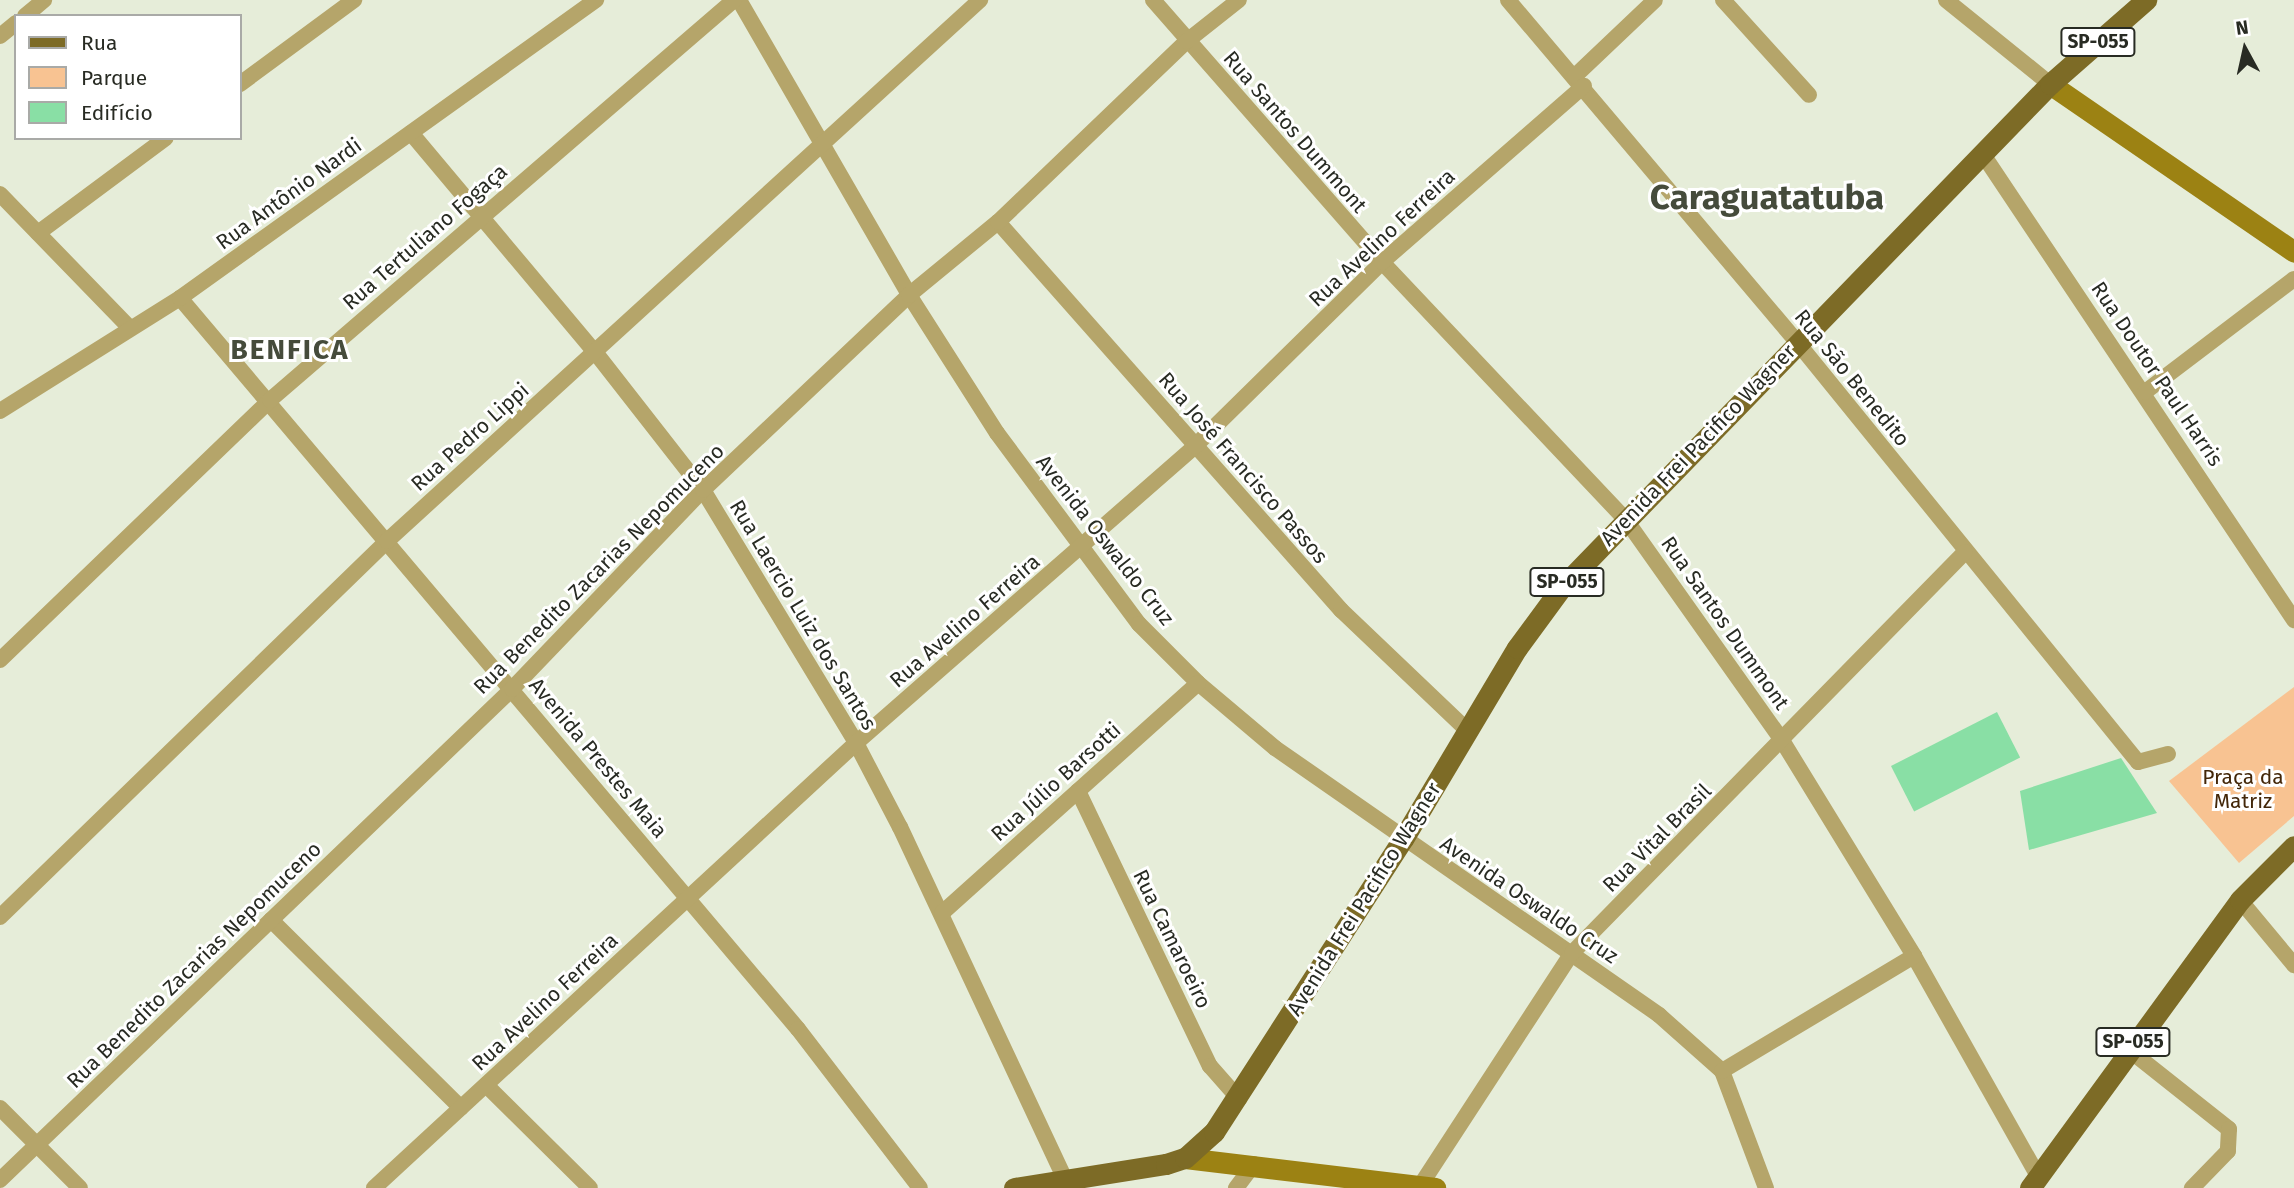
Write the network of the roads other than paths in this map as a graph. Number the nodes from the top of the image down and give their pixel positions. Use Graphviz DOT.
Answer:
graph roads {
  1 [pos="44,0"];
  2 [pos="354,0"];
  3 [pos="596,0"];
  4 [pos="737,0"];
  5 [pos="980,0"];
  6 [pos="1153,0"];
  7 [pos="1239,0"];
  8 [pos="1508,0"];
  9 [pos="1655,0"];
  10 [pos="1723,0"];
  11 [pos="1946,0"];
  12 [pos="2146,0"];
  13 [pos="27,14"];
  14 [pos="14,25"];
  15 [pos="0,36"];
  16 [pos="1187,41"];
  17 [pos="1579,81"];
  18 [pos="242,83"];
  19 [pos="2050,84"];
  20 [pos="1809,95"];
  21 [pos="411,133"];
  22 [pos="163,140"];
  23 [pos="822,148"];
  24 [pos="1982,153"];
  25 [pos="0,194"];
  26 [pos="481,216"];
  27 [pos="998,222"];
  28 [pos="38,233"];
  29 [pos="2294,252"];
  30 [pos="1382,262"];
  31 [pos="2294,279"];
  32 [pos="909,295"];
  33 [pos="180,298"];
  34 [pos="130,328"];
  35 [pos="1797,342"];
  36 [pos="596,352"];
  37 [pos="2146,392"];
  38 [pos="270,400"];
  39 [pos="0,411"];
  40 [pos="1195,446"];
  41 [pos="702,490"];
  42 [pos="1626,520"];
  43 [pos="387,541"];
  44 [pos="1081,548"];
  45 [pos="1965,552"];
  46 [pos="2294,620"];
  47 [pos="0,660"];
  48 [pos="1198,683"];
  49 [pos="512,689"];
  50 [pos="1468,730"];
  51 [pos="1783,742"];
  52 [pos="856,743"];
  53 [pos="2168,754"];
  54 [pos="1078,791"];
  55 [pos="1403,839"];
  56 [pos="2294,846"];
  57 [pos="688,898"];
  58 [pos="2241,900"];
  59 [pos="942,913"];
  60 [pos="0,917"];
  61 [pos="271,920"];
  62 [pos="1572,953"];
  63 [pos="1914,956"];
  64 [pos="2294,965"];
  65 [pos="2128,1049"];
  66 [pos="1722,1071"];
  67 [pos="486,1085"];
  68 [pos="1238,1099"];
  69 [pos="0,1108"];
  70 [pos="461,1108"];
  71 [pos="37,1145"];
  72 [pos="1185,1158"];
  73 [pos="1254,1164"];
  74 [pos="1065,1179"];
  75 [pos="0,1180"];
  76 [pos="2034,1182"];
  77 [pos="1428,1187"];
  78 [pos="80,1188"];
  79 [pos="374,1188"];
  80 [pos="590,1188"];
  81 [pos="920,1188"];
  82 [pos="1014,1188"];
  83 [pos="1236,1188"];
  84 [pos="1766,1188"];
  85 [pos="2192,1188"];
  1 -- 13 [label="street"];
  2 -- 18 [label="street"];
  3 -- 21 [label="street, Rua Antônio Nardi"];
  4 -- 23 [label="street, Avenida Oswaldo Cruz"];
  4 -- 26 [label="street, Rua Tertuliano Fogaça"];
  5 -- 23 [label="street, Rua Pedro Lippi"];
  6 -- 16 [label="street, Rua Santos Dummont"];
  7 -- 16 [label="street, Rua Benedito Zacarias Nepomuceno"];
  8 -- 17 [label="street, Rua São Benedito"];
  9 -- 17 [label="street, Rua Avelino Ferreira"];
  10 -- 20 [label="street"];
  11 -- 19 [label="street"];
  12 -- 19 [label="main road, Avenida Frei Pacifico Wagner / SP-055"];
  14 -- 15 [label="street"];
  16 -- 27 [label="street, Rua Benedito Zacarias Nepomuceno"];
  16 -- 30 [label="street, Rua Santos Dummont"];
  17 -- 30 [label="street, Rua Avelino Ferreira"];
  17 -- 35 [label="street, Rua São Benedito"];
  19 -- 24 [label="main road, Avenida Frei Pacifico Wagner / SP-055"];
  19 -- 29 [label="street"];
  21 -- 26 [label="street, Rua Laercio Luiz dos Santos"];
  21 -- 33 [label="street, Rua Antônio Nardi"];
  22 -- 28 [label="street"];
  23 -- 32 [label="street, Avenida Oswaldo Cruz"];
  23 -- 36 [label="street, Rua Pedro Lippi"];
  24 -- 35 [label="main road, Avenida Frei Pacifico Wagner / SP-055"];
  24 -- 37 [label="street, Rua Doutor Paul Harris"];
  25 -- 28 [label="street"];
  26 -- 36 [label="street, Rua Laercio Luiz dos Santos"];
  26 -- 38 [label="street, Rua Tertuliano Fogaça"];
  27 -- 32 [label="street, Rua Benedito Zacarias Nepomuceno"];
  27 -- 40 [label="street, Rua José Francisco Passos"];
  28 -- 34 [label="street"];
  30 -- 40 [label="street, Rua Avelino Ferreira"];
  30 -- 42 [label="street, Rua Santos Dummont"];
  31 -- 37 [label="street"];
  32 -- 41 [label="street, Rua Benedito Zacarias Nepomuceno"];
  32 -- 44 [label="street, Avenida Oswaldo Cruz"];
  33 -- 34 [label="street, Rua Antônio Nardi"];
  33 -- 38 [label="street, Avenida Prestes Maia"];
  34 -- 39 [label="street, Rua Antônio Nardi"];
  35 -- 42 [label="main road, Avenida Frei Pacifico Wagner / SP-055"];
  35 -- 45 [label="street, Rua São Benedito"];
  36 -- 41 [label="street, Rua Laercio Luiz dos Santos"];
  36 -- 43 [label="street, Rua Pedro Lippi"];
  37 -- 46 [label="street, Rua Doutor Paul Harris"];
  38 -- 43 [label="street, Avenida Prestes Maia"];
  38 -- 47 [label="street, Rua Tertuliano Fogaça"];
  40 -- 44 [label="street, Rua Avelino Ferreira"];
  40 -- 50 [label="street, Rua José Francisco Passos"];
  41 -- 49 [label="street, Rua Benedito Zacarias Nepomuceno"];
  41 -- 52 [label="street, Rua Laercio Luiz dos Santos"];
  42 -- 50 [label="main road, Avenida Frei Pacifico Wagner / SP-055"];
  42 -- 51 [label="street, Rua Santos Dummont"];
  43 -- 49 [label="street, Avenida Prestes Maia"];
  43 -- 60 [label="street, Rua Pedro Lippi"];
  44 -- 48 [label="street, Avenida Oswaldo Cruz"];
  44 -- 52 [label="street, Rua Avelino Ferreira"];
  45 -- 51 [label="street, Rua Vital Brasil"];
  45 -- 53 [label="street, Rua São Benedito"];
  48 -- 54 [label="street, Rua Júlio Barsotti"];
  48 -- 55 [label="street, Avenida Oswaldo Cruz"];
  49 -- 57 [label="street, Avenida Prestes Maia"];
  49 -- 61 [label="street, Rua Benedito Zacarias Nepomuceno"];
  50 -- 55 [label="main road, Avenida Frei Pacifico Wagner / SP-055"];
  51 -- 62 [label="street, Rua Vital Brasil"];
  51 -- 63 [label="street, Rua Santos Dummont"];
  52 -- 57 [label="street, Rua Avelino Ferreira"];
  52 -- 59 [label="street, Rua Laercio Luiz dos Santos"];
  54 -- 59 [label="street, Rua Júlio Barsotti"];
  54 -- 68 [label="street, Rua Camaroeiro"];
  55 -- 62 [label="street, Avenida Oswaldo Cruz"];
  55 -- 68 [label="main road, Avenida Frei Pacifico Wagner / SP-055"];
  56 -- 58 [label="main road, SP-055"];
  57 -- 67 [label="street, Rua Avelino Ferreira"];
  57 -- 81 [label="street, Avenida Prestes Maia"];
  58 -- 64 [label="street"];
  58 -- 65 [label="main road, SP-055"];
  59 -- 74 [label="street, Rua Laercio Luiz dos Santos"];
  61 -- 70 [label="street"];
  61 -- 71 [label="street, Rua Benedito Zacarias Nepomuceno"];
  62 -- 66 [label="street, Avenida Oswaldo Cruz"];
  62 -- 77 [label="street, Rua Vital Brasil"];
  63 -- 66 [label="street"];
  63 -- 76 [label="street, Rua Santos Dummont"];
  65 -- 76 [label="main road, SP-055"];
  65 -- 85 [label="street"];
  66 -- 84 [label="street, Avenida Oswaldo Cruz"];
  67 -- 70 [label="street, Rua Avelino Ferreira"];
  67 -- 80 [label="street"];
  68 -- 72 [label="main road, Avenida Frei Pacifico Wagner / SP-055"];
  69 -- 71 [label="street"];
  70 -- 79 [label="street, Rua Avelino Ferreira"];
  71 -- 75 [label="street, Rua Benedito Zacarias Nepomuceno"];
  71 -- 78 [label="street"];
  72 -- 73 [label="street"];
  72 -- 74 [label="main road"];
  73 -- 77 [label="street"];
  73 -- 83 [label="street"];
  74 -- 82 [label="main road"];
}
